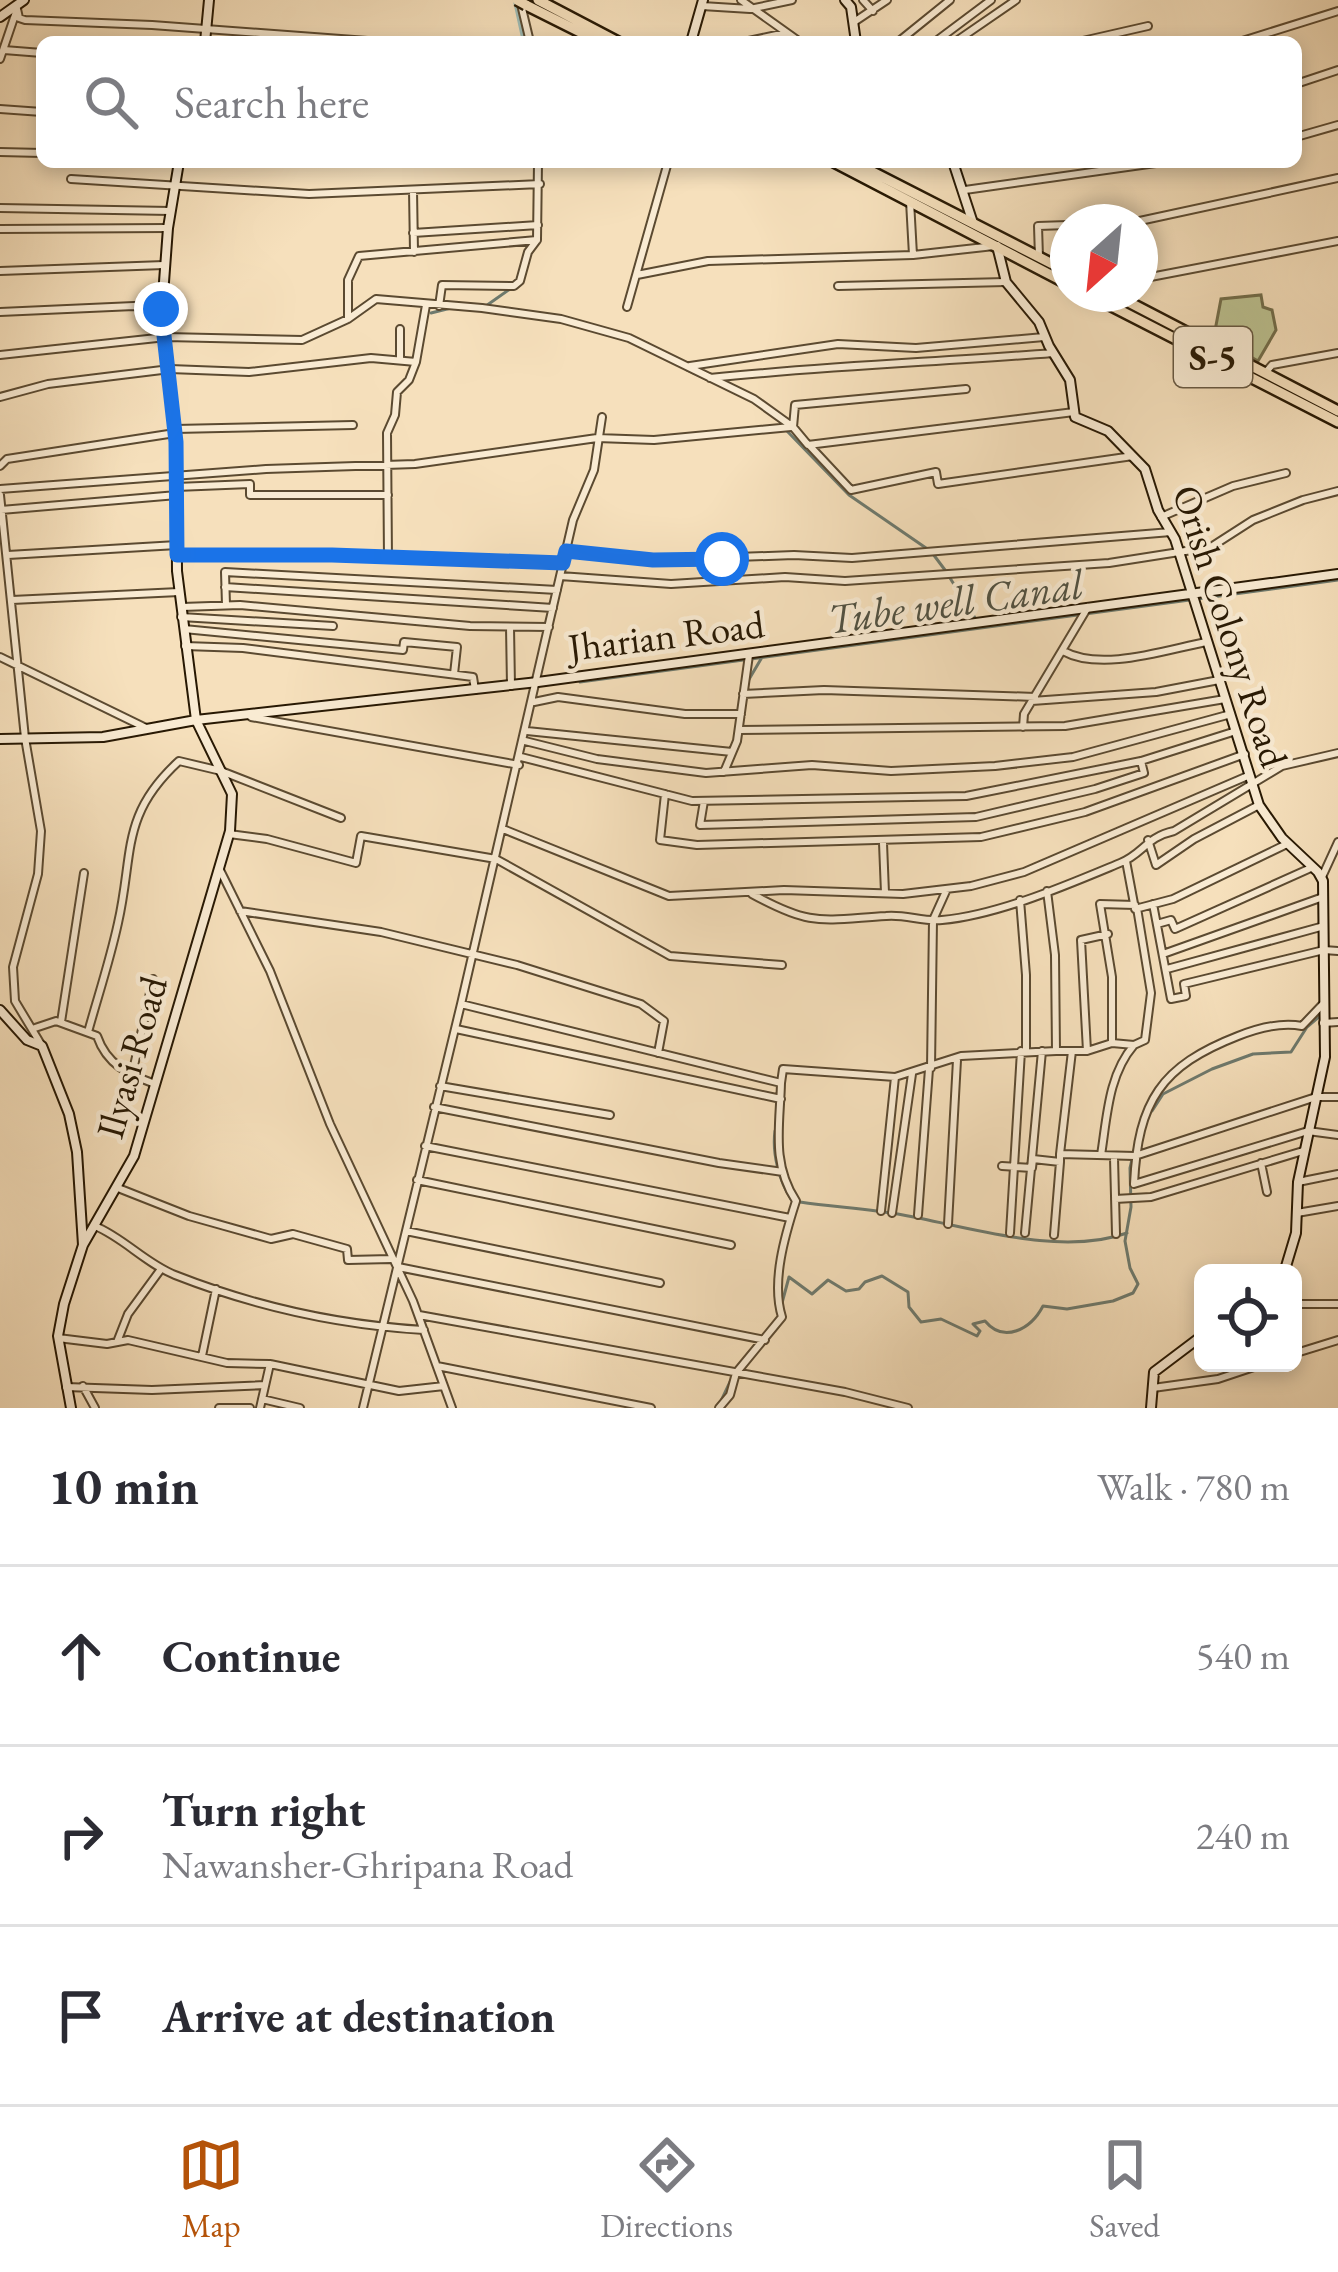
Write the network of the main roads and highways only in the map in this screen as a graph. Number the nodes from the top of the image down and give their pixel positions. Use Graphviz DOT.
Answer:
graph roads {
  1 [pos="209,0"];
  2 [pos="525,1"];
  3 [pos="855,2"];
  4 [pos="702,3"];
  5 [pos="21,4"];
  6 [pos="0,17"];
  7 [pos="206,36"];
  8 [pos="588,36"];
  9 [pos="604,36"];
  10 [pos="693,36"];
  11 [pos="854,36"];
  12 [pos="178,168"];
  13 [pos="846,168"];
  14 [pos="865,168"];
  15 [pos="956,168"];
  16 [pos="973,223"];
  17 [pos="998,246"];
  18 [pos="1050,263"];
  19 [pos="1050,274"];
  20 [pos="1128,312"];
  21 [pos="1144,312"];
  22 [pos="1209,349"];
  23 [pos="1335,407"];
  24 [pos="1338,422"];
  25 [pos="1338,574"];
  26 [pos="1189,593"];
  27 [pos="196,720"];
  28 [pos="0,739"];
  29 [pos="0,1010"];
  30 [pos="83,1245"];
  31 [pos="1286,1264"];
  32 [pos="1194,1342"];
  33 [pos="71,1408"];
  34 [pos="1150,1408"];
  1 -- 7 [label="main road"];
  2 -- 8 [label="main road"];
  2 -- 9 [label="main road"];
  3 -- 11 [label="main road"];
  4 -- 10 [label="main road"];
  5 -- 6 [label="main road"];
  12 -- 27 [label="main road, Ilyasi Road"];
  13 -- 17 [label="main road"];
  14 -- 16 [label="main road"];
  15 -- 16 [label="main road"];
  16 -- 18 [label="main road"];
  17 -- 19 [label="main road"];
  17 -- 26 [label="main road, Orish Colony Road"];
  20 -- 22 [label="main road, S-5"];
  21 -- 22 [label="main road, S-5"];
  22 -- 23 [label="main road, S-5"];
  22 -- 24 [label="main road, S-5"];
  25 -- 26 [label="main road, Jharian Road"];
  26 -- 27 [label="main road, Jharian Road"];
  26 -- 31 [label="main road, Orish Colony Road"];
  27 -- 28 [label="main road, Jharian Road"];
  27 -- 30 [label="main road, Ilyasi Road"];
  29 -- 30 [label="main road"];
  30 -- 33 [label="main road, Ilyasi Road"];
  32 -- 34 [label="main road"];
}
